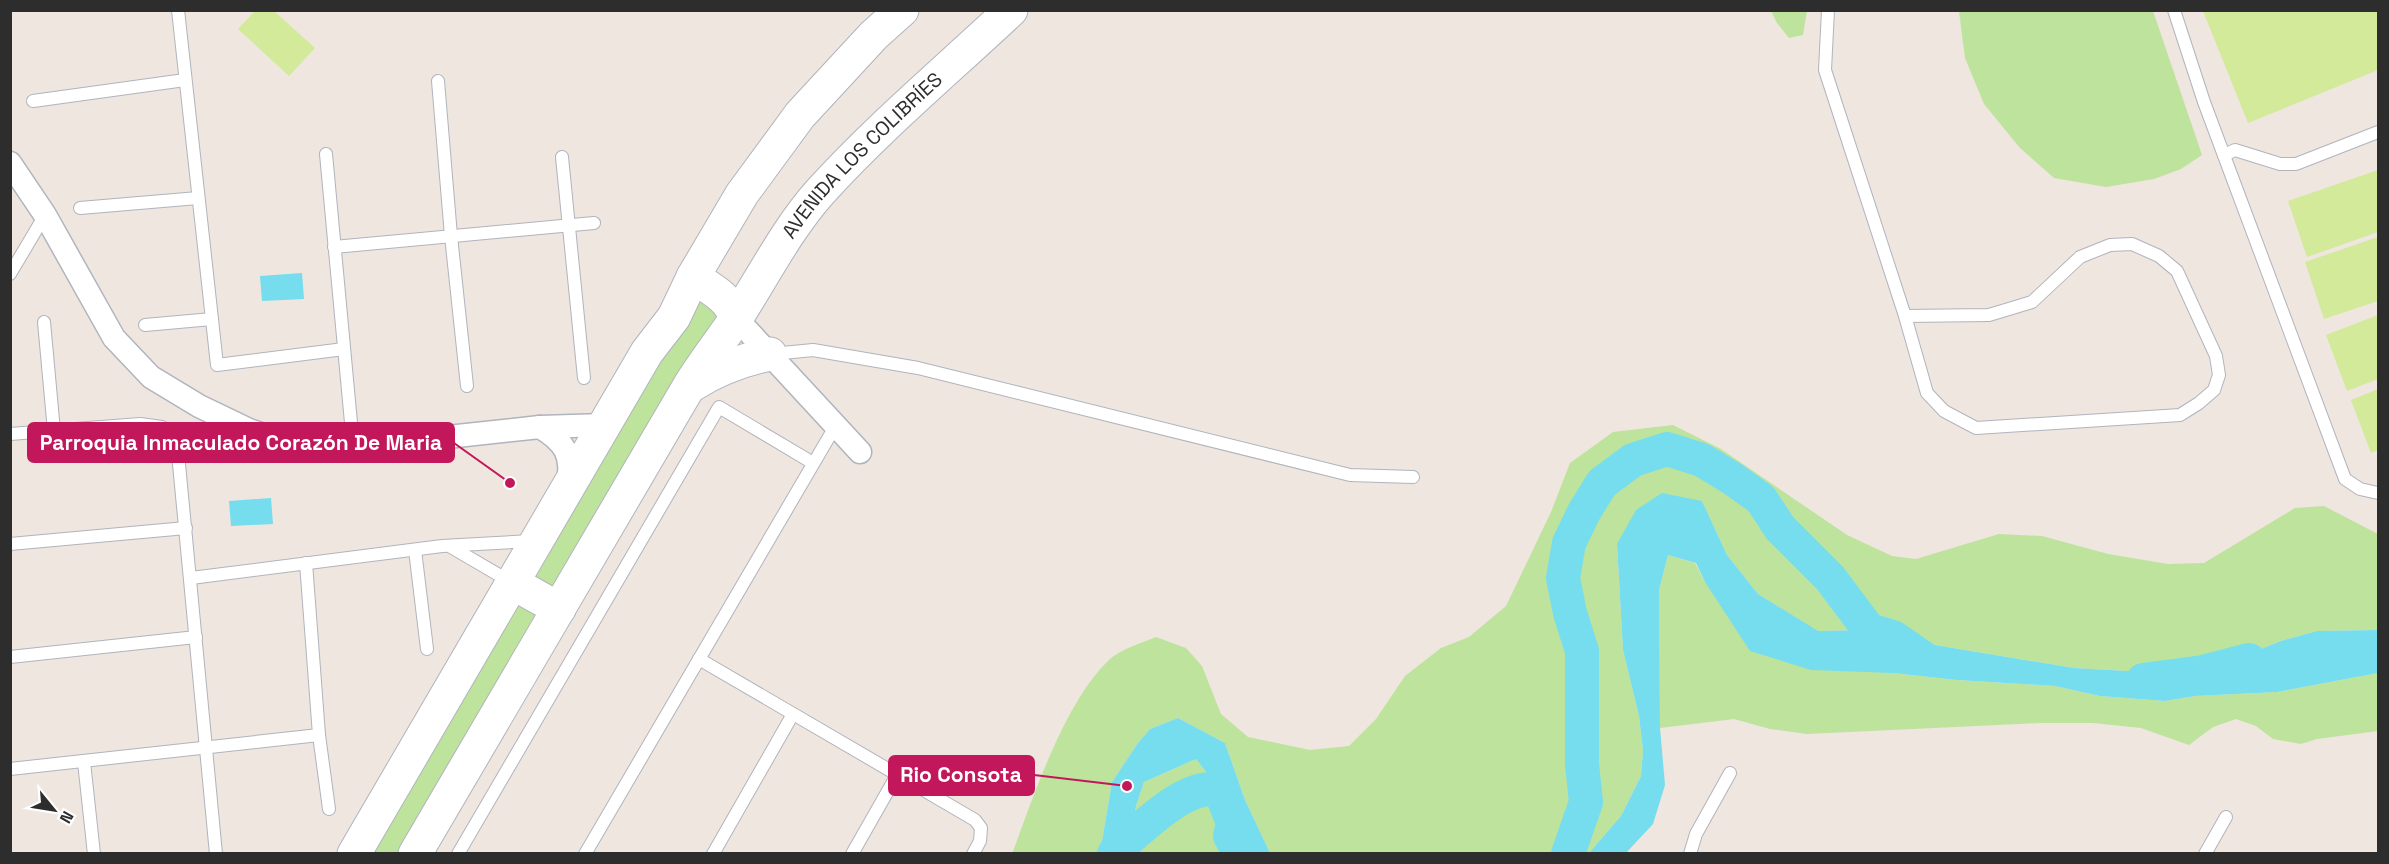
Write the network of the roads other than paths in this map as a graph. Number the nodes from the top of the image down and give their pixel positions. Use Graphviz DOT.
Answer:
graph roads {
  1 [pos="177,10"];
  2 [pos="902,10"];
  3 [pos="1011,10"];
  4 [pos="1828,10"];
  5 [pos="2174,10"];
  6 [pos="185,80"];
  7 [pos="438,81"];
  8 [pos="33,101"];
  9 [pos="2379,132"];
  10 [pos="326,154"];
  11 [pos="2224,155"];
  12 [pos="562,157"];
  13 [pos="10,164"];
  14 [pos="198,198"];
  15 [pos="80,208"];
  16 [pos="45,215"];
  17 [pos="594,223"];
  18 [pos="570,225"];
  19 [pos="451,236"];
  20 [pos="334,247"];
  21 [pos="10,274"];
  22 [pos="693,277"];
  23 [pos="1905,316"];
  24 [pos="736,318"];
  25 [pos="212,319"];
  26 [pos="44,322"];
  27 [pos="145,325"];
  28 [pos="344,349"];
  29 [pos="770,354"];
  30 [pos="584,378"];
  31 [pos="467,386"];
  32 [pos="688,388"];
  33 [pos="604,425"];
  34 [pos="836,425"];
  35 [pos="540,427"];
  36 [pos="54,431"];
  37 [pos="10,434"];
  38 [pos="353,444"];
  39 [pos="860,452"];
  40 [pos="813,463"];
  41 [pos="1413,477"];
  42 [pos="568,488"];
  43 [pos="2379,493"];
  44 [pos="186,528"];
  45 [pos="537,541"];
  46 [pos="10,544"];
  47 [pos="450,546"];
  48 [pos="415,550"];
  49 [pos="306,562"];
  50 [pos="190,578"];
  51 [pos="513,583"];
  52 [pos="559,609"];
  53 [pos="196,637"];
  54 [pos="427,649"];
  55 [pos="10,657"];
  56 [pos="699,659"];
  57 [pos="793,714"];
  58 [pos="319,735"];
  59 [pos="207,748"];
  60 [pos="84,762"];
  61 [pos="10,769"];
  62 [pos="1730,773"];
  63 [pos="897,775"];
  64 [pos="328,809"];
  65 [pos="2226,817"];
  66 [pos="94,854"];
  67 [pos="216,854"];
  68 [pos="354,854"];
  69 [pos="415,854"];
  70 [pos="458,854"];
  71 [pos="585,854"];
  72 [pos="713,854"];
  73 [pos="852,854"];
  74 [pos="973,854"];
  75 [pos="1690,854"];
  76 [pos="2205,854"];
  1 -- 6 [label="lane"];
  2 -- 22 [label="main road"];
  3 -- 24 [label="main road, AVENIDA LOS COLIBRÍES"];
  4 -- 23 [label="lane"];
  5 -- 11 [label="lane"];
  6 -- 8 [label="lane"];
  6 -- 14 [label="lane"];
  7 -- 19 [label="lane"];
  9 -- 11 [label="lane"];
  10 -- 20 [label="lane"];
  11 -- 43 [label="lane"];
  12 -- 18 [label="lane"];
  13 -- 16 [label="street"];
  14 -- 15 [label="lane"];
  14 -- 25 [label="lane"];
  16 -- 21 [label="lane"];
  16 -- 38 [label="street"];
  17 -- 18 [label="lane"];
  18 -- 19 [label="lane"];
  18 -- 30 [label="lane"];
  19 -- 20 [label="lane"];
  19 -- 31 [label="lane"];
  20 -- 28 [label="lane"];
  22 -- 24 [label="main road"];
  22 -- 33 [label="main road"];
  23 -- 23 [label="lane"];
  24 -- 29 [label="street"];
  24 -- 32 [label="main road, AVENIDA LOS COLIBRÍES"];
  25 -- 27 [label="lane"];
  25 -- 28 [label="lane"];
  26 -- 36 [label="lane"];
  28 -- 38 [label="lane"];
  29 -- 32 [label="main road"];
  29 -- 34 [label="street"];
  29 -- 41 [label="lane"];
  32 -- 52 [label="main road, AVENIDA LOS COLIBRÍES"];
  33 -- 35 [label="street"];
  33 -- 42 [label="main road"];
  34 -- 39 [label="street"];
  34 -- 40 [label="lane"];
  35 -- 38 [label="street"];
  35 -- 42 [label="street"];
  36 -- 37 [label="lane"];
  36 -- 44 [label="lane"];
  40 -- 56 [label="lane"];
  40 -- 70 [label="lane"];
  42 -- 45 [label="main road"];
  44 -- 46 [label="lane"];
  44 -- 50 [label="lane"];
  45 -- 47 [label="lane"];
  45 -- 51 [label="main road"];
  47 -- 48 [label="lane"];
  47 -- 51 [label="lane"];
  48 -- 49 [label="lane"];
  48 -- 54 [label="lane"];
  49 -- 50 [label="lane"];
  49 -- 58 [label="lane"];
  50 -- 53 [label="lane"];
  51 -- 52 [label="main road"];
  51 -- 68 [label="main road"];
  52 -- 69 [label="main road, AVENIDA LOS COLIBRÍES"];
  53 -- 55 [label="lane"];
  53 -- 59 [label="lane"];
  56 -- 57 [label="lane"];
  56 -- 71 [label="lane"];
  57 -- 63 [label="lane"];
  57 -- 72 [label="lane"];
  58 -- 59 [label="lane"];
  58 -- 64 [label="lane"];
  59 -- 60 [label="lane"];
  59 -- 67 [label="lane"];
  60 -- 61 [label="lane"];
  60 -- 66 [label="lane"];
  62 -- 75 [label="lane"];
  63 -- 73 [label="lane"];
  63 -- 74 [label="lane"];
  65 -- 76 [label="lane"];
}
